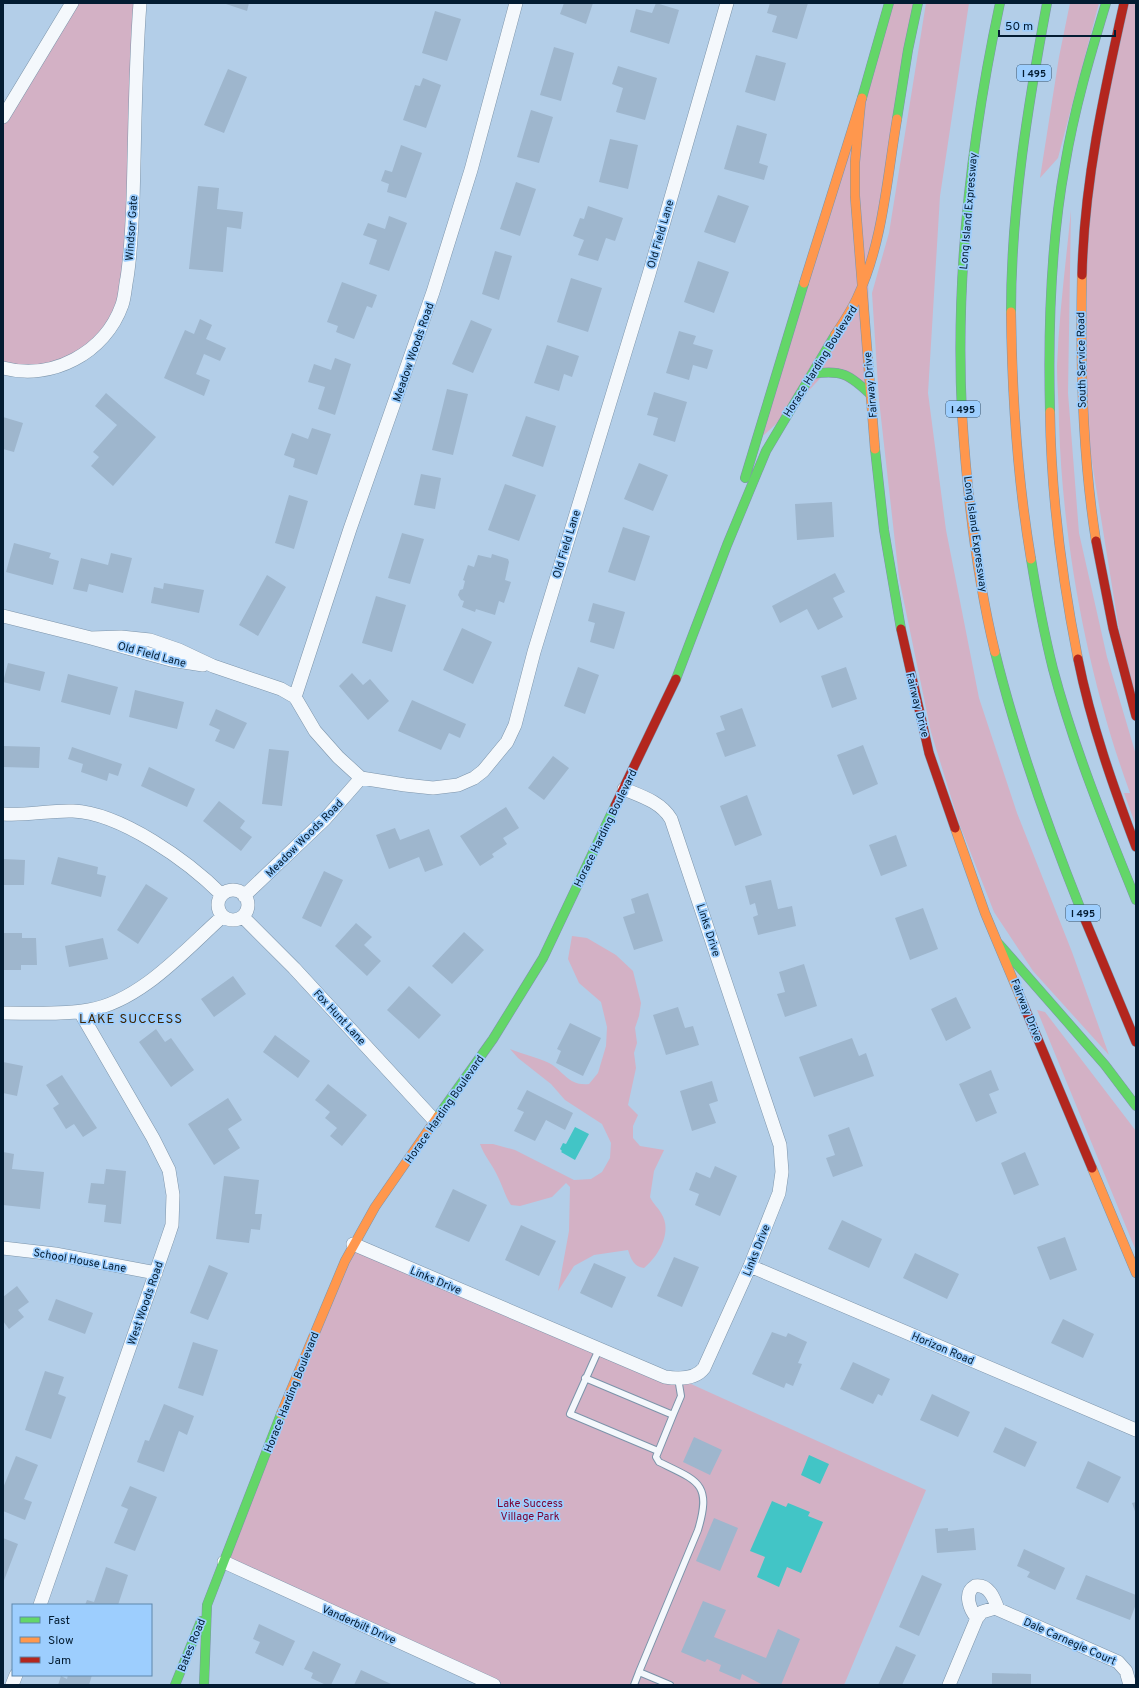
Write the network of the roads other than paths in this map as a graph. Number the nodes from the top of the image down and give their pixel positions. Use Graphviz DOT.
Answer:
graph roads {
  1 [pos="72,3"];
  2 [pos="140,3"];
  3 [pos="516,3"];
  4 [pos="727,3"];
  5 [pos="889,3"];
  6 [pos="918,3"];
  7 [pos="1000,3"];
  8 [pos="1047,3"];
  9 [pos="1106,3"];
  10 [pos="1124,3"];
  11 [pos="861,101"];
  12 [pos="3,117"];
  13 [pos="862,287"];
  14 [pos="3,368"];
  15 [pos="812,374"];
  16 [pos="871,395"];
  17 [pos="727,545"];
  18 [pos="3,616"];
  19 [pos="295,697"];
  20 [pos="1136,716"];
  21 [pos="361,778"];
  22 [pos="624,789"];
  23 [pos="3,814"];
  24 [pos="1136,846"];
  25 [pos="222,894"];
  26 [pos="244,896"];
  27 [pos="1136,900"];
  28 [pos="223,916"];
  29 [pos="242,916"];
  30 [pos="999,944"];
  31 [pos="80,1012"];
  32 [pos="3,1014"];
  33 [pos="1136,1042"];
  34 [pos="1136,1106"];
  35 [pos="435,1121"];
  36 [pos="353,1244"];
  37 [pos="3,1248"];
  38 [pos="750,1266"];
  39 [pos="156,1273"];
  40 [pos="1136,1273"];
  41 [pos="599,1349"];
  42 [pos="585,1378"];
  43 [pos="678,1378"];
  44 [pos="673,1415"];
  45 [pos="1136,1430"];
  46 [pos="658,1451"];
  47 [pos="224,1562"];
  48 [pos="40,1604"];
  49 [pos="207,1605"];
  50 [pos="998,1609"];
  51 [pos="977,1618"];
  52 [pos="639,1672"];
  53 [pos="175,1685"];
  54 [pos="204,1685"];
  55 [pos="494,1685"];
  56 [pos="634,1685"];
  57 [pos="670,1685"];
  58 [pos="948,1685"];
  59 [pos="1130,1685"];
  1 -- 12 [label="street"];
  2 -- 14 [label="street, Windsor Gate"];
  3 -- 19 [label="street, Meadow Woods Road"];
  4 -- 21 [label="street, Old Field Lane"];
  5 -- 11 [label="main road, Horace Harding Boulevard"];
  6 -- 13 [label="main road, Horace Harding Boulevard"];
  7 -- 33 [label="main road, Long Island Expressway / I 495"];
  8 -- 27 [label="main road, I 495"];
  9 -- 24 [label="main road"];
  10 -- 20 [label="main road, South Service Road"];
  11 -- 13 [label="main road, Fairway Drive"];
  11 -- 17 [label="main road, Horace Harding Boulevard"];
  13 -- 15 [label="main road, Horace Harding Boulevard"];
  13 -- 16 [label="main road, Fairway Drive"];
  15 -- 16 [label="main road"];
  15 -- 17 [label="main road, Horace Harding Boulevard"];
  16 -- 30 [label="main road, Fairway Drive"];
  17 -- 22 [label="main road, Horace Harding Boulevard"];
  18 -- 19 [label="street, Old Field Lane"];
  19 -- 21 [label="street"];
  21 -- 26 [label="street, Meadow Woods Road"];
  22 -- 35 [label="main road, Horace Harding Boulevard"];
  22 -- 38 [label="street, Links Drive"];
  23 -- 25 [label="street"];
  25 -- 26 [label="street"];
  25 -- 28 [label="street"];
  26 -- 29 [label="street"];
  28 -- 29 [label="street"];
  28 -- 31 [label="street"];
  29 -- 35 [label="street, Fox Hunt Lane"];
  30 -- 34 [label="main road"];
  30 -- 40 [label="main road, Fairway Drive"];
  31 -- 32 [label="street"];
  31 -- 39 [label="street, West Woods Road"];
  35 -- 36 [label="main road, Horace Harding Boulevard"];
  36 -- 41 [label="street, Links Drive"];
  36 -- 47 [label="main road, Horace Harding Boulevard"];
  37 -- 39 [label="street, School House Lane"];
  38 -- 43 [label="street, Links Drive"];
  38 -- 45 [label="street, Horizon Road"];
  39 -- 48 [label="street, West Woods Road"];
  41 -- 42 [label="lane"];
  41 -- 43 [label="street, Links Drive"];
  42 -- 44 [label="lane"];
  42 -- 46 [label="lane"];
  43 -- 44 [label="lane"];
  44 -- 46 [label="lane"];
  46 -- 52 [label="lane"];
  47 -- 49 [label="main road, Horace Harding Boulevard"];
  47 -- 55 [label="street, Vanderbilt Drive"];
  49 -- 53 [label="main road, Bates Road"];
  49 -- 54 [label="main road, Horace Harding Boulevard"];
  50 -- 51 [label="street"];
  50 -- 51 [label="street"];
  50 -- 59 [label="street, Dale Carnegie Court"];
  51 -- 58 [label="street"];
  52 -- 56 [label="lane"];
  52 -- 57 [label="lane"];
}
